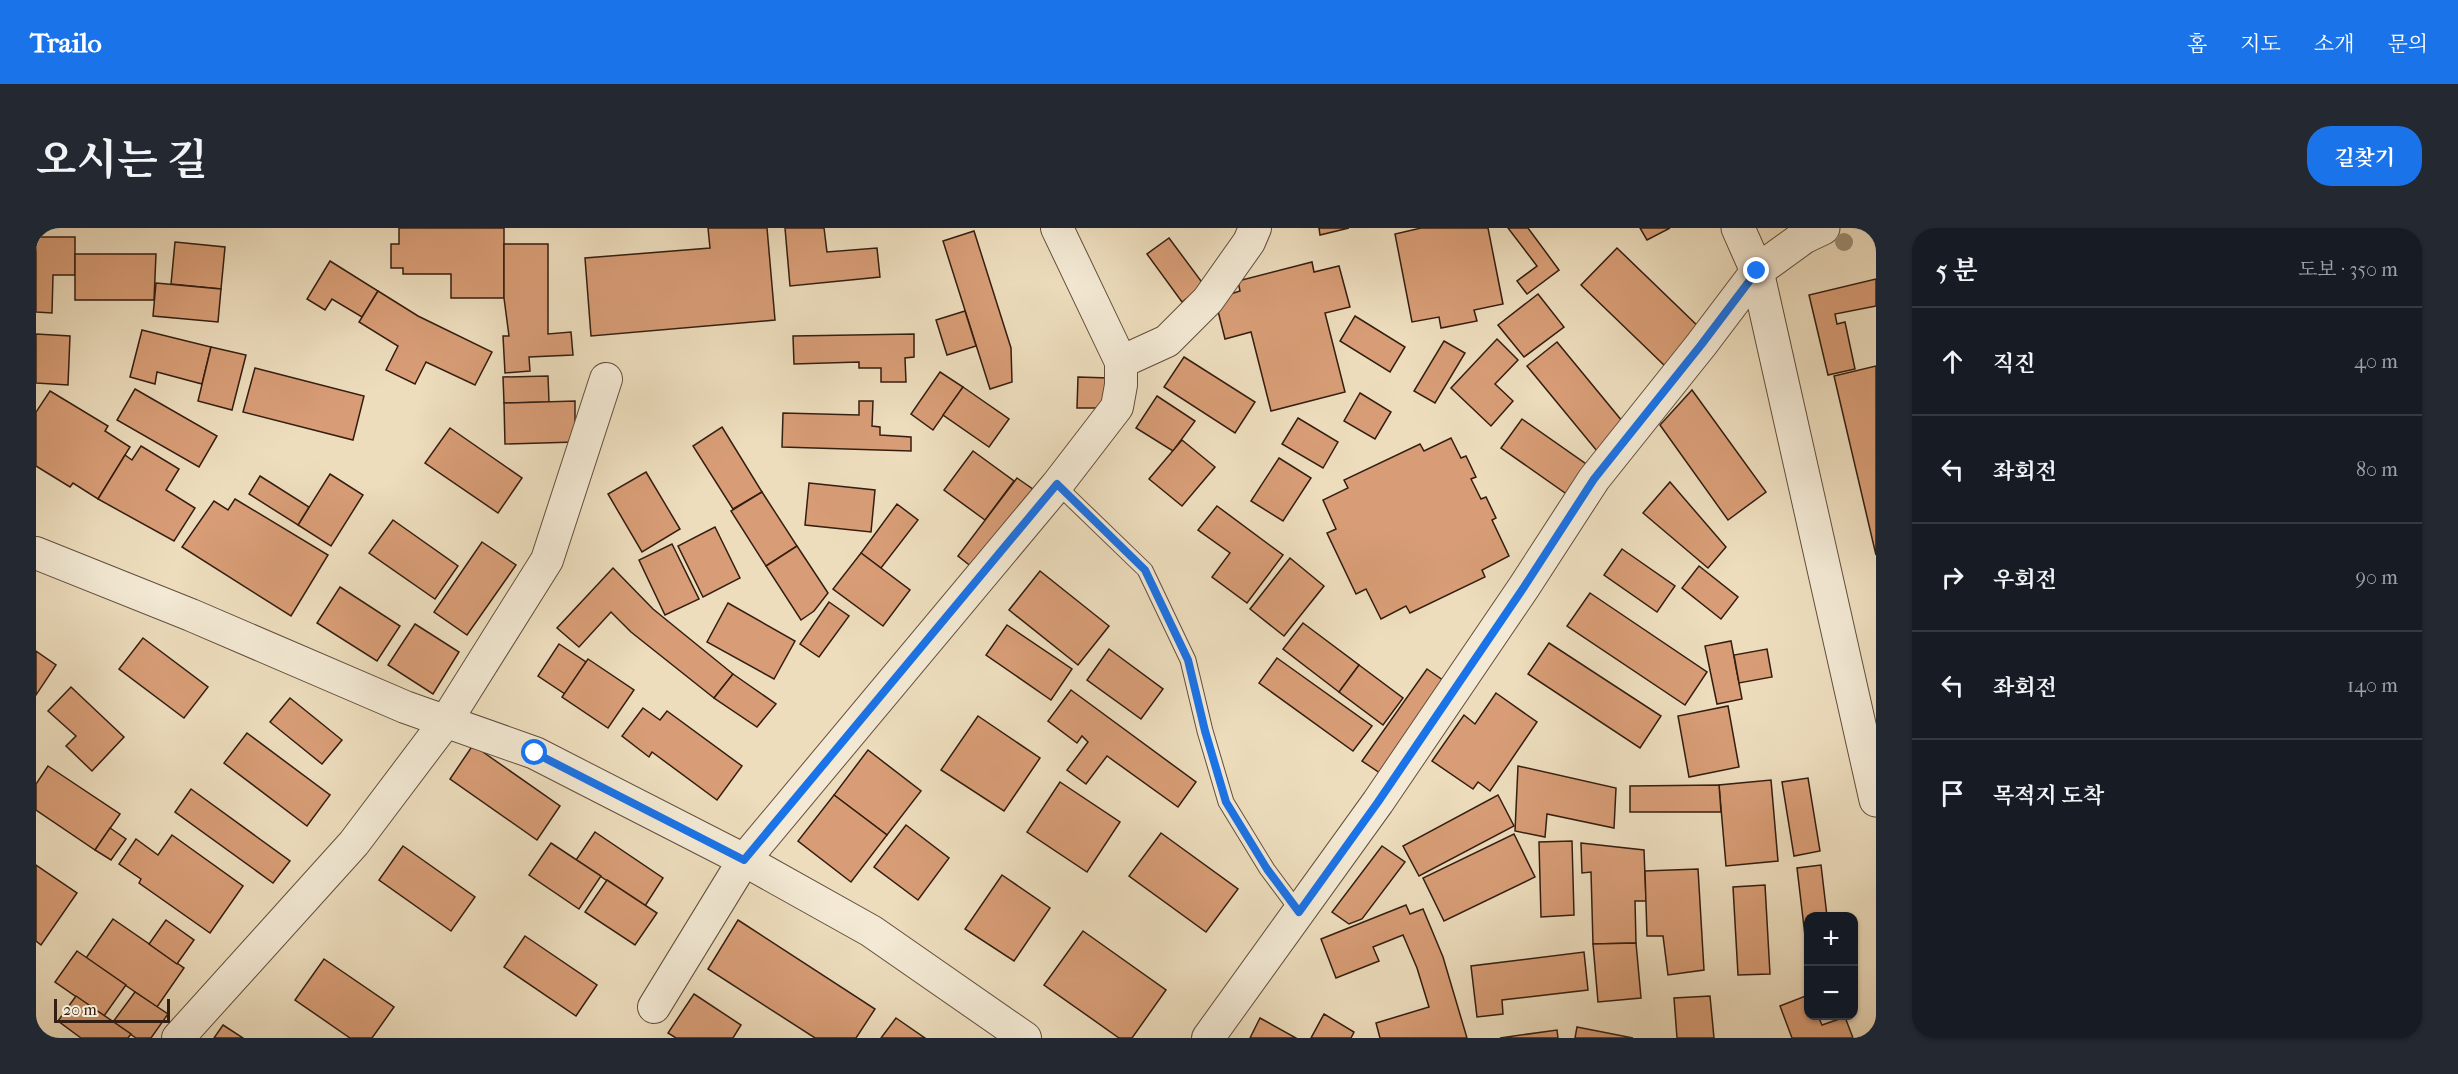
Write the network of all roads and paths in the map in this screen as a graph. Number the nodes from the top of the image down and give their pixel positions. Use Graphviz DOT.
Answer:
graph roads {
  1 [pos="1057,228"];
  2 [pos="1255,228"];
  3 [pos="1738,228"];
  4 [pos="1823,228"];
  5 [pos="1757,271"];
  6 [pos="1121,362"];
  7 [pos="606,379"];
  8 [pos="1057,484"];
  9 [pos="36,553"];
  10 [pos="446,721"];
  11 [pos="1876,800"];
  12 [pos="744,860"];
  13 [pos="1299,912"];
  14 [pos="654,1007"];
  15 [pos="178,1038"];
  16 [pos="1025,1038"];
  17 [pos="1208,1038"];
  1 -- 6 [label="street"];
  2 -- 6 [label="street"];
  3 -- 5 [label="street"];
  4 -- 5 [label="street"];
  5 -- 11 [label="street"];
  5 -- 13 [label="street"];
  6 -- 8 [label="street"];
  7 -- 10 [label="street"];
  8 -- 12 [label="street"];
  8 -- 13 [label="lane"];
  9 -- 10 [label="street"];
  10 -- 12 [label="street"];
  10 -- 15 [label="street"];
  12 -- 14 [label="street"];
  12 -- 16 [label="street"];
  13 -- 17 [label="street"];
}
